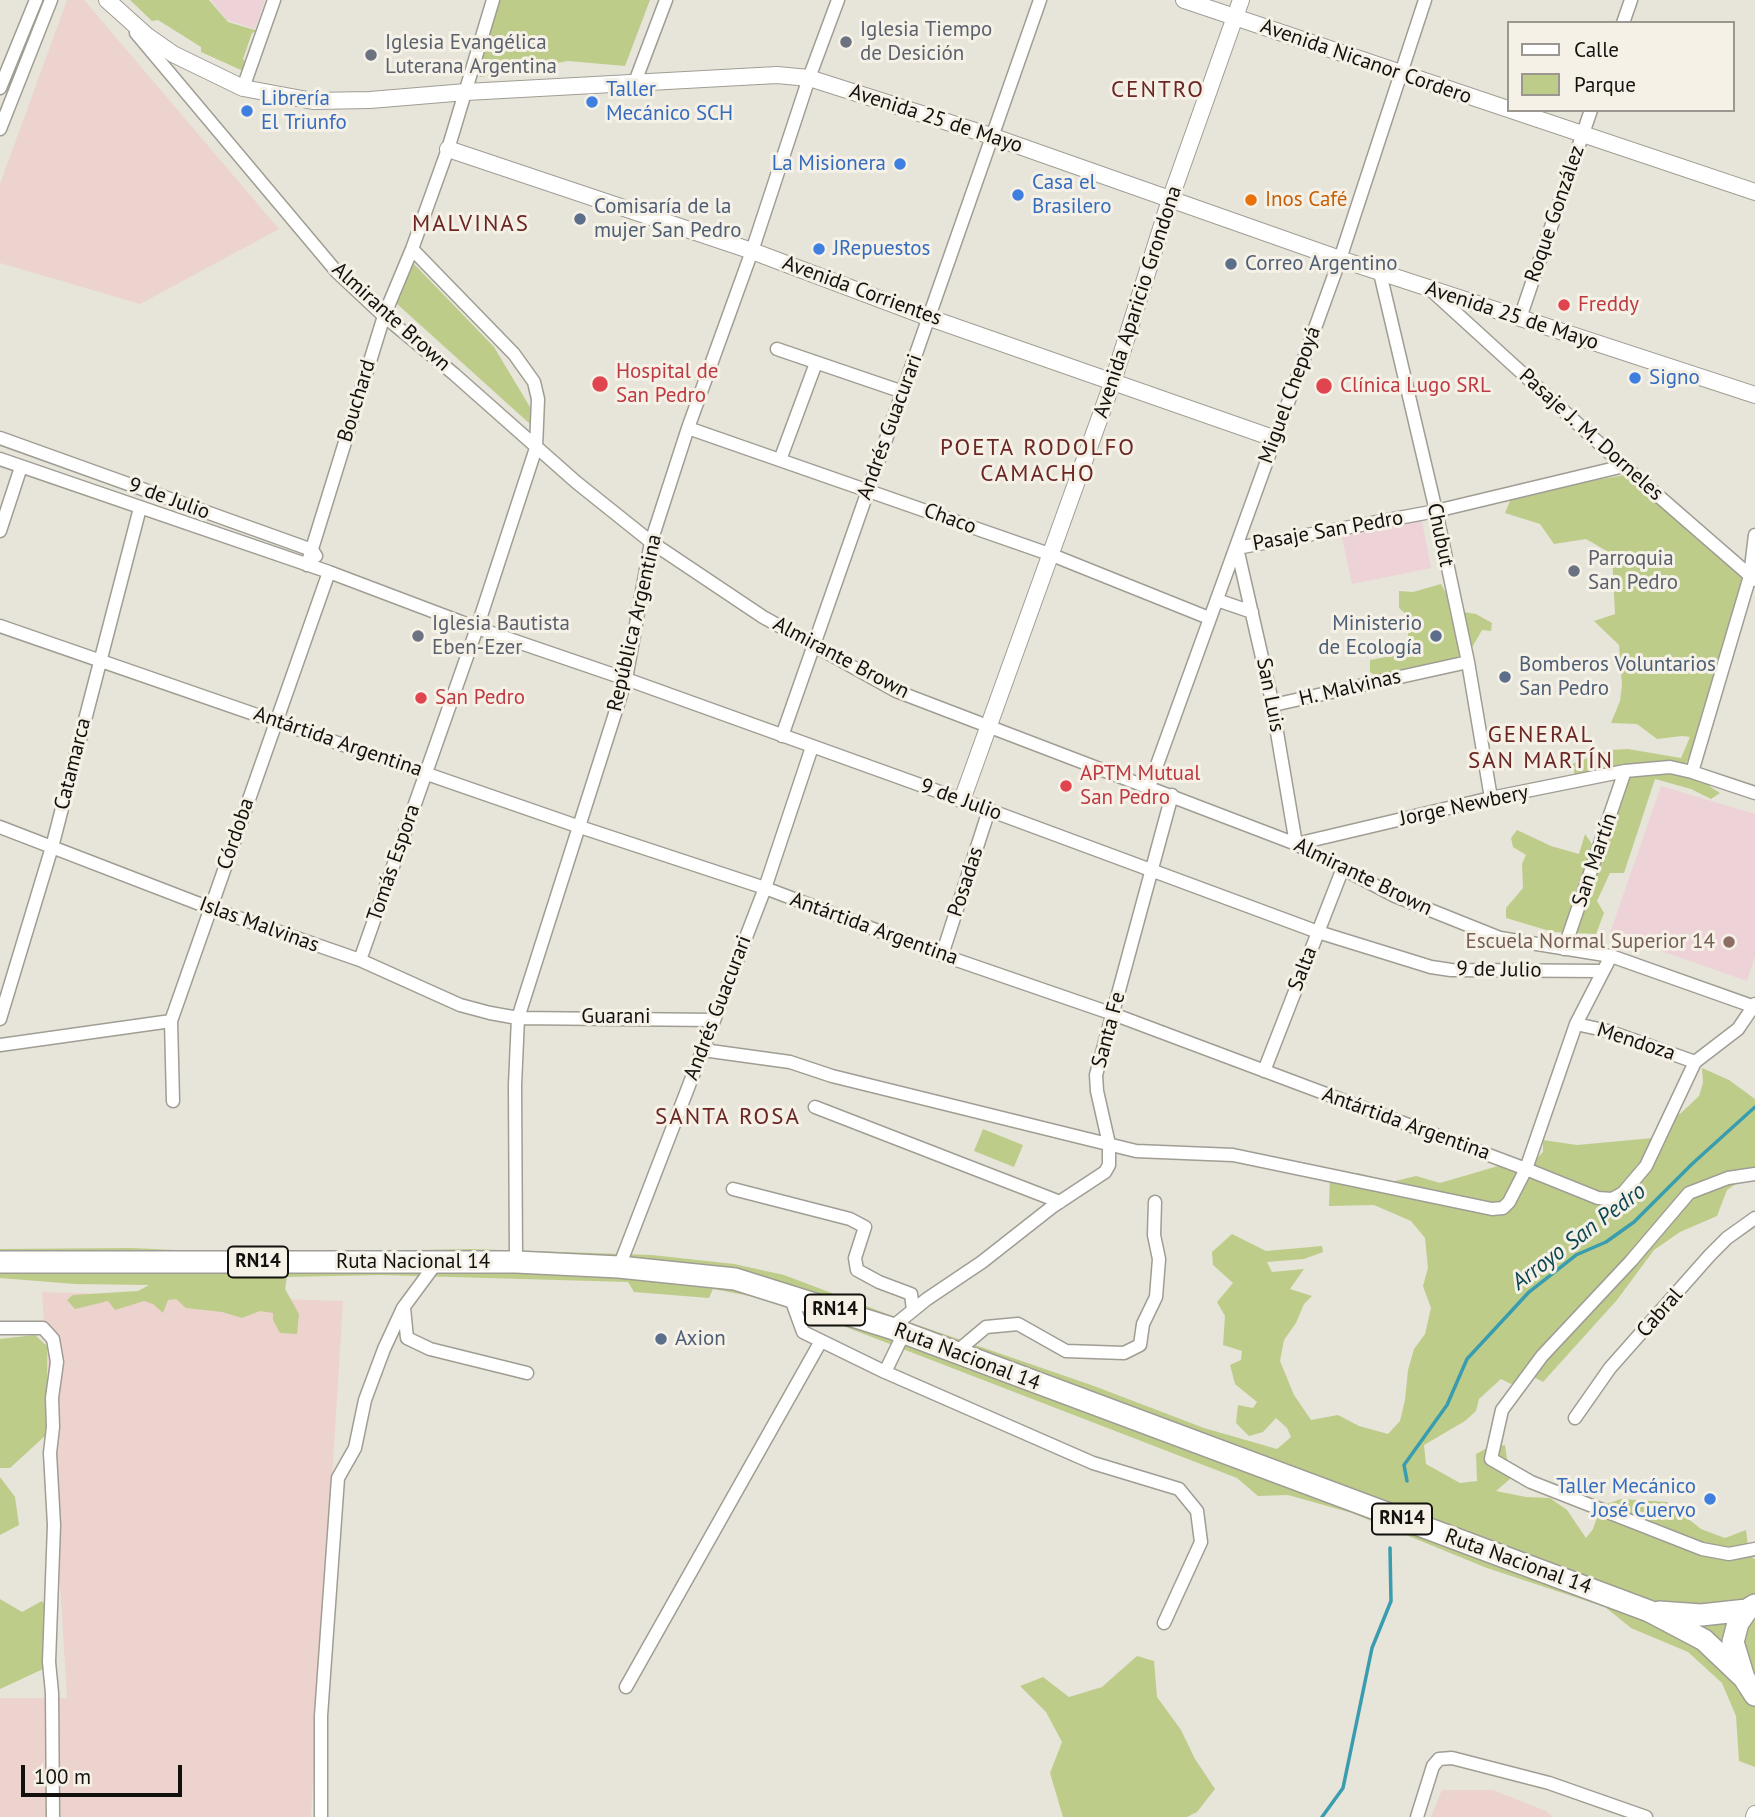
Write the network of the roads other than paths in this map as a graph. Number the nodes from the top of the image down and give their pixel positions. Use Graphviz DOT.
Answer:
graph roads {
  1 [pos="51,0"];
  2 [pos="274,0"];
  3 [pos="494,0"];
  4 [pos="666,0"];
  5 [pos="838,0"];
  6 [pos="1040,0"];
  7 [pos="1184,0"];
  8 [pos="1241,0"];
  9 [pos="1425,0"];
  10 [pos="1631,0"];
  11 [pos="31,3"];
  12 [pos="111,4"];
  13 [pos="45,14"];
  14 [pos="1235,18"];
  15 [pos="1624,21"];
  16 [pos="1401,73"];
  17 [pos="809,78"];
  18 [pos="635,82"];
  19 [pos="0,88"];
  20 [pos="243,88"];
  21 [pos="466,92"];
  22 [pos="5,104"];
  23 [pos="1506,109"];
  24 [pos="1515,112"];
  25 [pos="1590,112"];
  26 [pos="0,129"];
  27 [pos="1582,134"];
  28 [pos="991,136"];
  29 [pos="448,149"];
  30 [pos="1755,192"];
  31 [pos="1170,200"];
  32 [pos="412,249"];
  33 [pos="752,251"];
  34 [pos="1340,259"];
  35 [pos="1380,273"];
  36 [pos="1429,288"];
  37 [pos="384,316"];
  38 [pos="930,317"];
  39 [pos="1520,318"];
  40 [pos="778,349"];
  41 [pos="816,363"];
  42 [pos="1113,381"];
  43 [pos="903,392"];
  44 [pos="1755,396"];
  45 [pos="688,428"];
  46 [pos="0,438"];
  47 [pos="1273,438"];
  48 [pos="536,448"];
  49 [pos="0,459"];
  50 [pos="780,460"];
  51 [pos="1624,466"];
  52 [pos="22,467"];
  53 [pos="867,490"];
  54 [pos="140,508"];
  55 [pos="1436,511"];
  56 [pos="0,531"];
  57 [pos="1755,535"];
  58 [pos="651,542"];
  59 [pos="1237,548"];
  60 [pos="312,551"];
  61 [pos="1052,555"];
  62 [pos="307,565"];
  63 [pos="329,572"];
  64 [pos="1753,578"];
  65 [pos="1217,600"];
  66 [pos="1252,612"];
  67 [pos="1209,618"];
  68 [pos="0,626"];
  69 [pos="477,628"];
  70 [pos="814,646"];
  71 [pos="99,660"];
  72 [pos="1468,662"];
  73 [pos="626,679"];
  74 [pos="1273,705"];
  75 [pos="276,720"];
  76 [pos="989,726"];
  77 [pos="782,736"];
  78 [pos="812,747"];
  79 [pos="1625,771"];
  80 [pos="1692,772"];
  81 [pos="426,773"];
  82 [pos="1149,787"];
  83 [pos="1755,793"];
  84 [pos="1172,795"];
  85 [pos="1491,798"];
  86 [pos="962,800"];
  87 [pos="989,810"];
  88 [pos="0,827"];
  89 [pos="580,827"];
  90 [pos="1296,844"];
  91 [pos="52,847"];
  92 [pos="1343,868"];
  93 [pos="1152,872"];
  94 [pos="765,888"];
  95 [pos="210,908"];
  96 [pos="1318,932"];
  97 [pos="1564,949"];
  98 [pos="942,955"];
  99 [pos="1611,956"];
  100 [pos="360,960"];
  101 [pos="1603,971"];
  102 [pos="1755,1006"];
  103 [pos="1113,1014"];
  104 [pos="519,1018"];
  105 [pos="0,1019"];
  106 [pos="714,1020"];
  107 [pos="171,1021"];
  108 [pos="1576,1024"];
  109 [pos="0,1031"];
  110 [pos="2,1045"];
  111 [pos="703,1050"];
  112 [pos="1695,1062"];
  113 [pos="1264,1071"];
  114 [pos="173,1101"];
  115 [pos="815,1107"];
  116 [pos="1109,1144"];
  117 [pos="1526,1169"];
  118 [pos="1755,1174"];
  119 [pos="733,1189"];
  120 [pos="1060,1202"];
  121 [pos="1155,1202"];
  122 [pos="1755,1217"];
  123 [pos="0,1262"];
  124 [pos="437,1262"];
  125 [pos="516,1262"];
  126 [pos="619,1267"];
  127 [pos="790,1296"];
  128 [pos="404,1308"];
  129 [pos="913,1310"];
  130 [pos="0,1328"];
  131 [pos="898,1331"];
  132 [pos="821,1340"];
  133 [pos="955,1353"];
  134 [pos="885,1372"];
  135 [pos="527,1373"];
  136 [pos="1575,1418"];
  137 [pos="1755,1549"];
  138 [pos="1751,1608"];
  139 [pos="1649,1611"];
  140 [pos="1164,1623"];
  141 [pos="626,1687"];
  142 [pos="1751,1693"];
  143 [pos="53,1817"];
  144 [pos="321,1817"];
  145 [pos="1417,1817"];
  146 [pos="1646,1817"];
  1 -- 13 [label="street"];
  2 -- 20 [label="street"];
  3 -- 21 [label="street, Bouchard"];
  4 -- 18 [label="street"];
  5 -- 17 [label="street, República Argentina"];
  6 -- 28 [label="street, Andrés Guacurari"];
  7 -- 14 [label="main road, Avenida Nicanor Cordero"];
  8 -- 14 [label="main road, Avenida Aparicio Grondona"];
  9 -- 16 [label="street, Miguel Chepoyá"];
  10 -- 15 [label="street"];
  11 -- 13 [label="street"];
  11 -- 19 [label="street"];
  12 -- 20 [label="main road, Avenida 25 de Mayo"];
  12 -- 37 [label="street, Almirante Brown"];
  13 -- 22 [label="street"];
  14 -- 16 [label="main road, Avenida Nicanor Cordero"];
  14 -- 31 [label="main road, Avenida Aparicio Grondona"];
  16 -- 23 [label="main road, Avenida Nicanor Cordero"];
  16 -- 34 [label="street, Miguel Chepoyá"];
  17 -- 18 [label="main road, Avenida 25 de Mayo"];
  17 -- 28 [label="main road, Avenida 25 de Mayo"];
  17 -- 33 [label="street, República Argentina"];
  18 -- 21 [label="main road, Avenida 25 de Mayo"];
  20 -- 21 [label="main road, Avenida 25 de Mayo"];
  21 -- 29 [label="street, Bouchard"];
  22 -- 26 [label="street"];
  24 -- 27 [label="main road, Avenida Nicanor Cordero"];
  25 -- 27 [label="street, Roque González"];
  27 -- 30 [label="main road, Avenida Nicanor Cordero"];
  27 -- 39 [label="street, Roque González"];
  28 -- 31 [label="main road, Avenida 25 de Mayo"];
  28 -- 38 [label="street, Andrés Guacurari"];
  29 -- 32 [label="street, Bouchard"];
  29 -- 33 [label="main road, Avenida Corrientes"];
  31 -- 34 [label="main road, Avenida 25 de Mayo"];
  31 -- 42 [label="main road, Avenida Aparicio Grondona"];
  32 -- 37 [label="street, Bouchard"];
  32 -- 48 [label="street, Tomás Espora"];
  33 -- 38 [label="main road, Avenida Corrientes"];
  33 -- 45 [label="street, República Argentina"];
  34 -- 35 [label="main road, Avenida 25 de Mayo"];
  34 -- 47 [label="street, Miguel Chepoyá"];
  35 -- 36 [label="main road, Avenida 25 de Mayo"];
  35 -- 55 [label="street, Chubut"];
  36 -- 39 [label="main road, Avenida 25 de Mayo"];
  36 -- 51 [label="street, Pasaje J. M. Dorneles"];
  37 -- 48 [label="street, Almirante Brown"];
  37 -- 60 [label="street, Bouchard"];
  38 -- 42 [label="main road, Avenida Corrientes"];
  38 -- 43 [label="street, Andrés Guacurari"];
  39 -- 44 [label="main road, Avenida 25 de Mayo"];
  40 -- 41 [label="street"];
  41 -- 43 [label="street"];
  41 -- 50 [label="street"];
  42 -- 47 [label="main road, Avenida Corrientes"];
  42 -- 61 [label="main road, Avenida Aparicio Grondona"];
  43 -- 53 [label="street, Andrés Guacurari"];
  45 -- 50 [label="street, Chaco"];
  45 -- 58 [label="street, República Argentina"];
  46 -- 60 [label="street, 9 de Julio"];
  47 -- 59 [label="street, Miguel Chepoyá"];
  48 -- 58 [label="street, Almirante Brown"];
  48 -- 69 [label="street, Tomás Espora"];
  49 -- 52 [label="street, 9 de Julio"];
  50 -- 53 [label="street, Chaco"];
  51 -- 55 [label="street, Pasaje San Pedro"];
  51 -- 64 [label="street, Pasaje J. M. Dorneles"];
  52 -- 54 [label="street, 9 de Julio"];
  52 -- 56 [label="street"];
  53 -- 61 [label="street, Chaco"];
  53 -- 70 [label="street, Andrés Guacurari"];
  54 -- 62 [label="street, 9 de Julio"];
  54 -- 71 [label="street, Catamarca"];
  55 -- 59 [label="street, Pasaje San Pedro"];
  55 -- 72 [label="street, Chubut"];
  57 -- 64 [label="street"];
  58 -- 70 [label="street, Almirante Brown"];
  58 -- 73 [label="street, República Argentina"];
  59 -- 65 [label="street, Miguel Chepoyá"];
  59 -- 66 [label="street, San Luis"];
  60 -- 62 [label="street, Bouchard"];
  60 -- 63 [label="street"];
  61 -- 67 [label="street, Chaco"];
  61 -- 76 [label="main road, Avenida Aparicio Grondona"];
  62 -- 63 [label="street, 9 de Julio"];
  63 -- 69 [label="street, 9 de Julio"];
  63 -- 75 [label="street, Córdoba"];
  64 -- 80 [label="street"];
  65 -- 66 [label="street"];
  65 -- 67 [label="street, Miguel Chepoyá"];
  66 -- 74 [label="street, San Luis"];
  67 -- 82 [label="street, Miguel Chepoyá"];
  68 -- 71 [label="street, Antártida Argentina"];
  69 -- 73 [label="street, 9 de Julio"];
  69 -- 81 [label="street, Tomás Espora"];
  70 -- 76 [label="street, Almirante Brown"];
  70 -- 77 [label="street, Andrés Guacurari"];
  71 -- 75 [label="street, Antártida Argentina"];
  71 -- 91 [label="street, Catamarca"];
  72 -- 74 [label="street, H. Malvinas"];
  72 -- 85 [label="street, Chubut"];
  73 -- 77 [label="street, 9 de Julio"];
  73 -- 89 [label="street, República Argentina"];
  74 -- 90 [label="street, San Luis"];
  75 -- 81 [label="street, Antártida Argentina"];
  75 -- 95 [label="street, Córdoba"];
  76 -- 82 [label="street, Almirante Brown"];
  76 -- 86 [label="main road, Avenida Aparicio Grondona"];
  77 -- 78 [label="street, 9 de Julio"];
  78 -- 86 [label="street, 9 de Julio"];
  78 -- 94 [label="street, Andrés Guacurari"];
  79 -- 80 [label="street, Jorge Newbery"];
  79 -- 85 [label="street, Jorge Newbery"];
  79 -- 97 [label="street, San Martín"];
  80 -- 83 [label="street, Jorge Newbery"];
  81 -- 89 [label="street, Antártida Argentina"];
  81 -- 100 [label="street, Tomás Espora"];
  82 -- 84 [label="street, Almirante Brown"];
  84 -- 90 [label="street, Almirante Brown"];
  84 -- 93 [label="street, Santa Fe"];
  85 -- 90 [label="street, Jorge Newbery"];
  86 -- 87 [label="street, 9 de Julio"];
  87 -- 93 [label="street, 9 de Julio"];
  87 -- 98 [label="street, Posadas"];
  88 -- 91 [label="street, Islas Malvinas"];
  89 -- 94 [label="street, Antártida Argentina"];
  89 -- 104 [label="street, República Argentina"];
  90 -- 92 [label="street, Almirante Brown"];
  91 -- 95 [label="street, Islas Malvinas"];
  91 -- 105 [label="street, Catamarca"];
  92 -- 96 [label="street, Salta"];
  92 -- 97 [label="street, Almirante Brown"];
  93 -- 96 [label="street, 9 de Julio"];
  93 -- 103 [label="street, Santa Fe"];
  94 -- 98 [label="street, Antártida Argentina"];
  94 -- 106 [label="street, Andrés Guacurari"];
  95 -- 100 [label="street, Islas Malvinas"];
  95 -- 107 [label="street, Córdoba"];
  96 -- 101 [label="street, 9 de Julio"];
  96 -- 113 [label="street, Salta"];
  97 -- 99 [label="street, Almirante Brown"];
  98 -- 103 [label="street, Antártida Argentina"];
  99 -- 101 [label="street"];
  99 -- 102 [label="street, Almirante Brown"];
  100 -- 104 [label="street, Islas Malvinas"];
  101 -- 108 [label="street"];
  102 -- 112 [label="street, Mendoza"];
  103 -- 113 [label="street, Antártida Argentina"];
  103 -- 116 [label="street, Santa Fe"];
  104 -- 106 [label="street, Guarani"];
  104 -- 125 [label="street, República Argentina"];
  106 -- 111 [label="street, Andrés Guacurari"];
  107 -- 110 [label="street"];
  107 -- 114 [label="street, Córdoba"];
  108 -- 112 [label="street, Mendoza"];
  108 -- 117 [label="street"];
  109 -- 110 [label="street"];
  111 -- 116 [label="street"];
  111 -- 126 [label="street, Andrés Guacurari"];
  112 -- 117 [label="street, Antártida Argentina"];
  113 -- 117 [label="street, Antártida Argentina"];
  115 -- 120 [label="street"];
  116 -- 117 [label="street"];
  116 -- 120 [label="street, Santa Fe"];
  118 -- 137 [label="street"];
  119 -- 129 [label="street"];
  120 -- 129 [label="street, Santa Fe"];
  121 -- 133 [label="street"];
  122 -- 136 [label="street, Cabral"];
  123 -- 124 [label="highway, Ruta Nacional 14 / RN14"];
  124 -- 125 [label="highway, Ruta Nacional 14 / RN14"];
  124 -- 128 [label="street"];
  125 -- 126 [label="highway, Ruta Nacional 14 / RN14"];
  126 -- 127 [label="highway, Ruta Nacional 14 / RN14"];
  127 -- 131 [label="highway, Ruta Nacional 14 / RN14"];
  127 -- 132 [label="street"];
  128 -- 135 [label="street"];
  128 -- 144 [label="street"];
  129 -- 131 [label="street, Santa Fe"];
  130 -- 143 [label="street"];
  131 -- 133 [label="highway, Ruta Nacional 14 / RN14"];
  131 -- 134 [label="street"];
  132 -- 134 [label="street"];
  132 -- 141 [label="street"];
  133 -- 139 [label="highway, Ruta Nacional 14 / RN14"];
  134 -- 140 [label="street"];
  138 -- 139 [label="highway, Ruta Nacional 14 / RN14"];
  138 -- 142 [label="highway, RN14"];
  139 -- 142 [label="highway, Ruta Nacional 14 / RN14"];
  145 -- 146 [label="street"];
}
